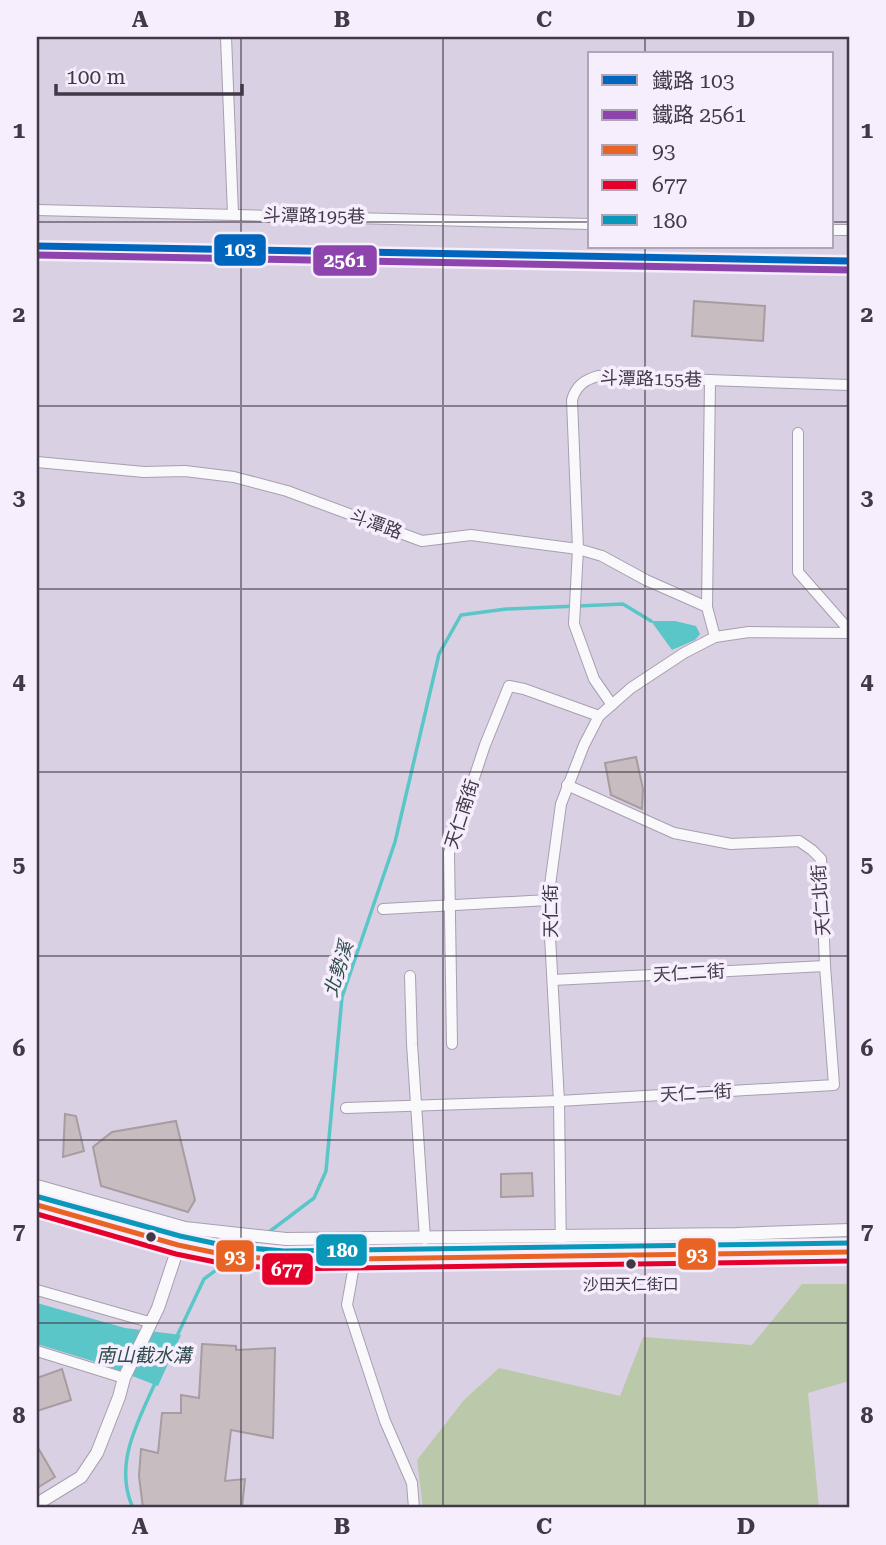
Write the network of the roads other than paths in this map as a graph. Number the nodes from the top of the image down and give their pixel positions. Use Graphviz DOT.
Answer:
graph roads {
  1 [pos="226,37"];
  2 [pos="37,210"];
  3 [pos="233,214"];
  4 [pos="588,224"];
  5 [pos="710,380"];
  6 [pos="849,385"];
  7 [pos="798,433"];
  8 [pos="37,462"];
  9 [pos="578,549"];
  10 [pos="707,607"];
  11 [pos="849,631"];
  12 [pos="715,637"];
  13 [pos="612,705"];
  14 [pos="599,716"];
  15 [pos="567,785"];
  16 [pos="548,900"];
  17 [pos="448,906"];
  18 [pos="383,909"];
  19 [pos="825,967"];
  20 [pos="410,976"];
  21 [pos="553,980"];
  22 [pos="452,1044"];
  23 [pos="834,1085"];
  24 [pos="559,1101"];
  25 [pos="417,1107"];
  26 [pos="346,1108"];
  27 [pos="37,1186"];
  28 [pos="37,1205"];
  29 [pos="185,1228"];
  30 [pos="849,1230"];
  31 [pos="560,1237"];
  32 [pos="425,1239"];
  33 [pos="178,1245"];
  34 [pos="849,1252"];
  35 [pos="561,1254"];
  36 [pos="355,1260"];
  37 [pos="37,1290"];
  38 [pos="149,1322"];
  39 [pos="37,1352"];
  40 [pos="124,1377"];
  41 [pos="37,1504"];
  42 [pos="414,1508"];
  1 -- 3 [label="street"];
  2 -- 3 [label="street, 斗潭路195巷"];
  3 -- 4 [label="street, 斗潭路195巷"];
  5 -- 6 [label="street, 斗潭路155巷"];
  5 -- 9 [label="street, 斗潭路155巷"];
  5 -- 10 [label="street"];
  7 -- 11 [label="street"];
  8 -- 9 [label="street, 斗潭路"];
  9 -- 10 [label="street, 斗潭路"];
  9 -- 13 [label="street, 斗潭路155巷"];
  10 -- 12 [label="street"];
  11 -- 12 [label="street"];
  12 -- 13 [label="street, 天仁街"];
  13 -- 14 [label="street, 天仁街"];
  14 -- 15 [label="street, 天仁街"];
  14 -- 17 [label="street, 天仁南街"];
  15 -- 16 [label="street, 天仁街"];
  15 -- 19 [label="street, 天仁北街"];
  16 -- 17 [label="street"];
  16 -- 21 [label="street, 天仁街"];
  17 -- 18 [label="street"];
  17 -- 22 [label="street, 天仁南街"];
  19 -- 21 [label="street, 天仁二街"];
  19 -- 23 [label="street, 天仁北街"];
  20 -- 25 [label="street"];
  21 -- 24 [label="street, 天仁街"];
  23 -- 24 [label="street, 天仁一街"];
  24 -- 25 [label="street, 天仁一街"];
  24 -- 31 [label="street, 天仁街"];
  25 -- 26 [label="street, 天仁一街"];
  25 -- 32 [label="street"];
  27 -- 29 [label="street"];
  28 -- 33 [label="street"];
  29 -- 32 [label="street"];
  29 -- 33 [label="street"];
  30 -- 31 [label="street"];
  31 -- 32 [label="street"];
  31 -- 35 [label="street, 天仁街"];
  33 -- 36 [label="street"];
  33 -- 38 [label="street"];
  34 -- 35 [label="street"];
  35 -- 36 [label="street"];
  36 -- 42 [label="street"];
  37 -- 38 [label="street"];
  38 -- 40 [label="street"];
  39 -- 40 [label="street"];
  40 -- 41 [label="street"];
}
